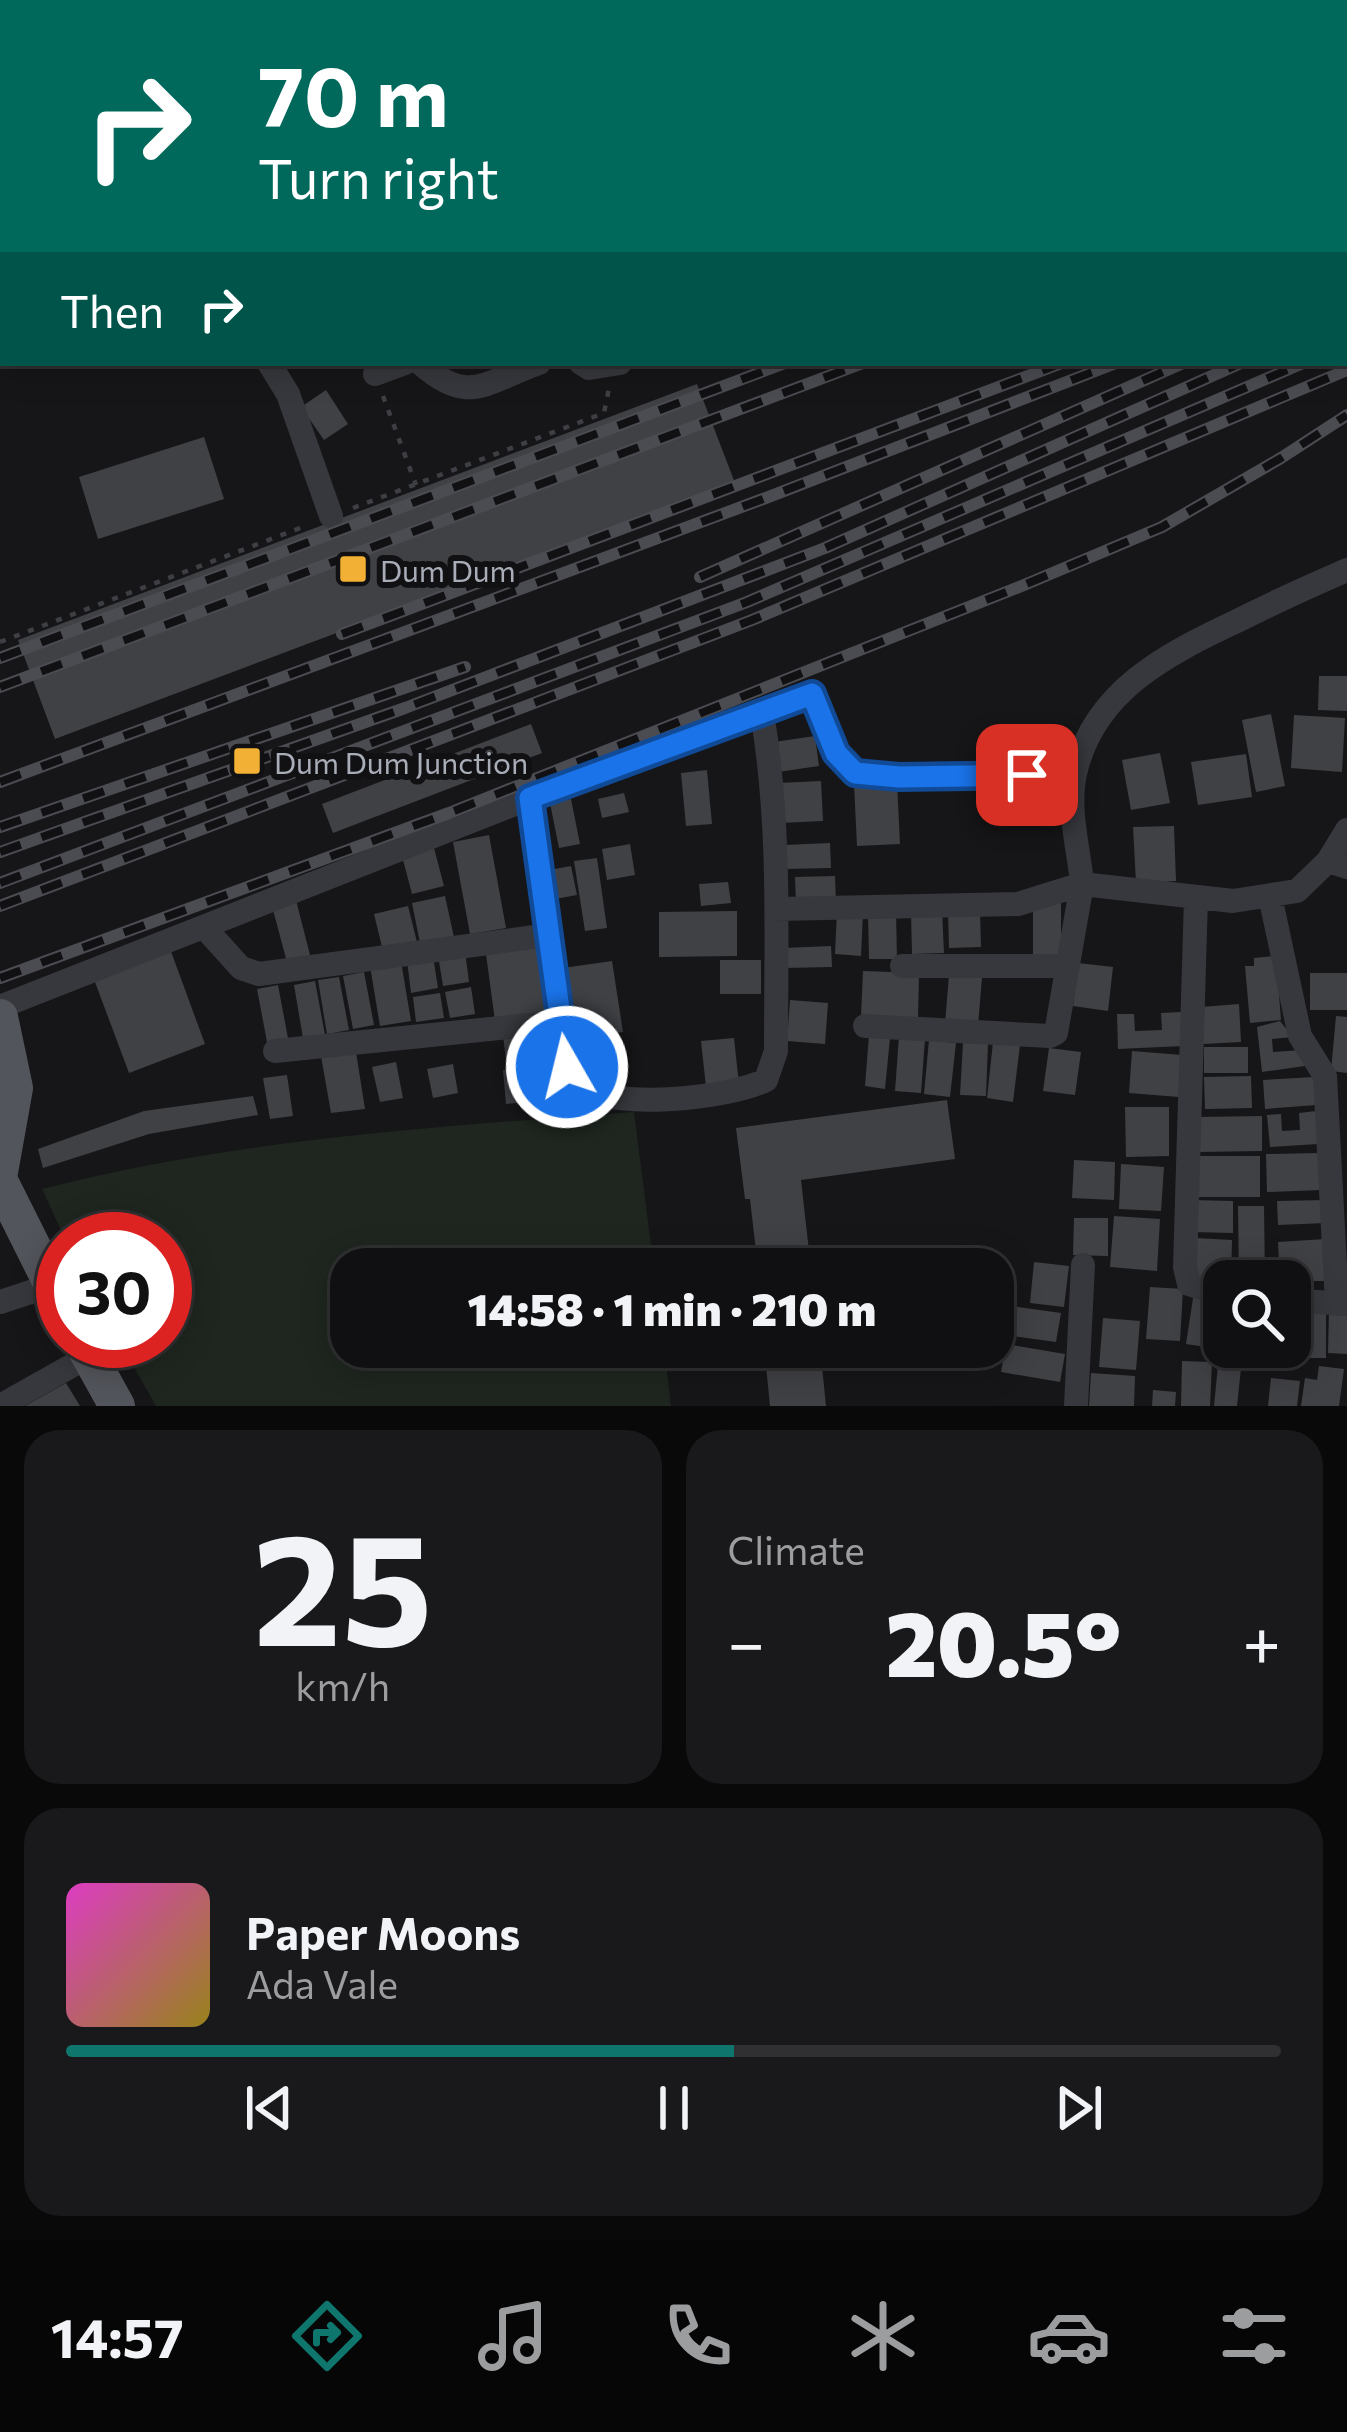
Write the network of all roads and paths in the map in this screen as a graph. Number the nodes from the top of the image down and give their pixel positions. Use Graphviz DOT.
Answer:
graph roads {
  1 [pos="271,366"];
  2 [pos="397,366"];
  3 [pos="423,366"];
  4 [pos="530,366"];
  5 [pos="375,374"];
  6 [pos="416,484"];
  7 [pos="331,516"];
  8 [pos="1347,570"];
  9 [pos="762,712"];
  10 [pos="1075,772"];
  11 [pos="530,798"];
  12 [pos="1347,830"];
  13 [pos="1337,864"];
  14 [pos="1082,884"];
  15 [pos="1270,896"];
  16 [pos="1196,898"];
  17 [pos="777,909"];
  18 [pos="204,927"];
  19 [pos="549,935"];
  20 [pos="902,966"];
  21 [pos="1068,966"];
  22 [pos="0,1007"];
  23 [pos="0,1017"];
  24 [pos="559,1022"];
  25 [pos="865,1027"];
  26 [pos="275,1051"];
  27 [pos="0,1176"];
  28 [pos="36,1252"];
  29 [pos="1083,1265"];
  30 [pos="1203,1288"];
  31 [pos="36,1298"];
  32 [pos="0,1302"];
  33 [pos="1311,1302"];
  34 [pos="1342,1304"];
  35 [pos="57,1368"];
  36 [pos="96,1368"];
  37 [pos="0,1406"];
  38 [pos="117,1406"];
  39 [pos="1076,1406"];
  1 -- 7 [label="street"];
  2 -- 5 [label="street"];
  3 -- 4 [label="street"];
  5 -- 6 [label="path"];
  8 -- 10 [label="street"];
  9 -- 10 [label="street"];
  9 -- 11 [label="street"];
  9 -- 17 [label="street"];
  10 -- 14 [label="street"];
  11 -- 18 [label="street"];
  11 -- 19 [label="street"];
  12 -- 13 [label="street"];
  13 -- 15 [label="street"];
  14 -- 16 [label="street"];
  14 -- 17 [label="street"];
  14 -- 21 [label="street"];
  15 -- 16 [label="street"];
  15 -- 34 [label="street"];
  16 -- 30 [label="street"];
  17 -- 24 [label="street"];
  18 -- 19 [label="street"];
  18 -- 22 [label="street"];
  19 -- 24 [label="street"];
  20 -- 21 [label="street"];
  21 -- 25 [label="street"];
  23 -- 27 [label="main road"];
  24 -- 26 [label="street"];
  27 -- 28 [label="main road"];
  29 -- 39 [label="street"];
  31 -- 32 [label="street"];
  33 -- 34 [label="street"];
  35 -- 37 [label="street"];
  36 -- 38 [label="main road"];
}
